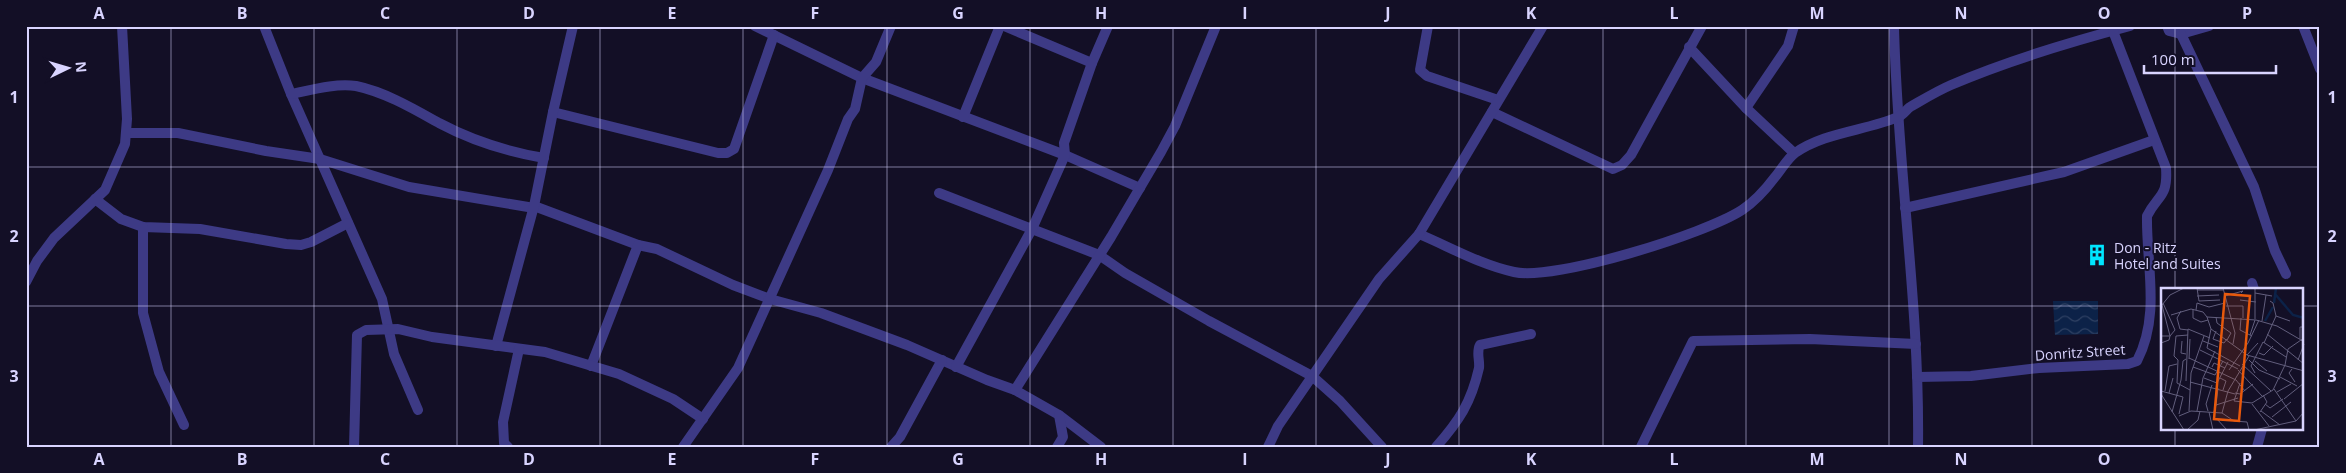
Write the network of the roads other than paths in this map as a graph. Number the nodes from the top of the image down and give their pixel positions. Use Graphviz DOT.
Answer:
graph roads {
  1 [pos="122,26"];
  2 [pos="264,26"];
  3 [pos="573,26"];
  4 [pos="754,26"];
  5 [pos="891,26"];
  6 [pos="1000,26"];
  7 [pos="1004,26"];
  8 [pos="1108,26"];
  9 [pos="1216,26"];
  10 [pos="1428,26"];
  11 [pos="1543,26"];
  12 [pos="1702,26"];
  13 [pos="1794,26"];
  14 [pos="1894,26"];
  15 [pos="2130,26"];
  16 [pos="2167,26"];
  17 [pos="2209,26"];
  18 [pos="2303,26"];
  19 [pos="2113,31"];
  20 [pos="2181,34"];
  21 [pos="774,35"];
  22 [pos="1689,47"];
  23 [pos="1092,63"];
  24 [pos="2320,69"];
  25 [pos="862,78"];
  26 [pos="292,94"];
  27 [pos="1498,100"];
  28 [pos="1746,108"];
  29 [pos="553,112"];
  30 [pos="1492,112"];
  31 [pos="1900,116"];
  32 [pos="963,117"];
  33 [pos="126,133"];
  34 [pos="2154,140"];
  35 [pos="1794,153"];
  36 [pos="1065,155"];
  37 [pos="544,158"];
  38 [pos="320,159"];
  39 [pos="1140,188"];
  40 [pos="939,193"];
  41 [pos="95,199"];
  42 [pos="534,207"];
  43 [pos="1905,208"];
  44 [pos="348,223"];
  45 [pos="143,227"];
  46 [pos="1032,229"];
  47 [pos="1419,234"];
  48 [pos="638,245"];
  49 [pos="1099,255"];
  50 [pos="2286,274"];
  51 [pos="26,282"];
  52 [pos="770,299"];
  53 [pos="387,329"];
  54 [pos="1531,334"];
  55 [pos="1916,344"];
  56 [pos="496,346"];
  57 [pos="519,349"];
  58 [pos="942,360"];
  59 [pos="591,366"];
  60 [pos="956,367"];
  61 [pos="1312,376"];
  62 [pos="1917,377"];
  63 [pos="1016,390"];
  64 [pos="418,410"];
  65 [pos="1059,415"];
  66 [pos="704,419"];
  67 [pos="184,425"];
  68 [pos="2262,430"];
  69 [pos="354,447"];
  70 [pos="508,447"];
  71 [pos="683,447"];
  72 [pos="891,447"];
  73 [pos="1057,447"];
  74 [pos="1101,447"];
  75 [pos="1268,447"];
  76 [pos="1382,447"];
  77 [pos="1436,447"];
  78 [pos="1641,447"];
  79 [pos="1918,447"];
  80 [pos="2257,447"];
  1 -- 33 [label="street"];
  2 -- 26 [label="street"];
  3 -- 29 [label="street"];
  4 -- 21 [label="street"];
  5 -- 25 [label="street"];
  6 -- 32 [label="street"];
  7 -- 23 [label="street"];
  8 -- 23 [label="street"];
  9 -- 39 [label="street"];
  10 -- 27 [label="street"];
  11 -- 27 [label="street"];
  12 -- 22 [label="street"];
  13 -- 28 [label="street"];
  14 -- 31 [label="street"];
  15 -- 19 [label="street"];
  16 -- 20 [label="street"];
  17 -- 20 [label="street"];
  18 -- 24 [label="street"];
  19 -- 31 [label="street"];
  19 -- 34 [label="street, Donritz Street"];
  20 -- 50 [label="street"];
  21 -- 25 [label="street"];
  21 -- 29 [label="street"];
  22 -- 28 [label="street"];
  22 -- 30 [label="street"];
  23 -- 36 [label="street"];
  25 -- 32 [label="street"];
  25 -- 52 [label="street"];
  26 -- 37 [label="street"];
  26 -- 38 [label="street"];
  27 -- 30 [label="street"];
  28 -- 35 [label="street"];
  29 -- 37 [label="street"];
  30 -- 47 [label="street"];
  31 -- 35 [label="street"];
  31 -- 43 [label="street"];
  32 -- 36 [label="street"];
  33 -- 38 [label="street"];
  33 -- 41 [label="street"];
  34 -- 43 [label="street"];
  34 -- 62 [label="street, Donritz Street"];
  35 -- 47 [label="street"];
  36 -- 39 [label="street"];
  36 -- 46 [label="street"];
  37 -- 42 [label="street"];
  38 -- 42 [label="street"];
  38 -- 44 [label="street"];
  39 -- 49 [label="street"];
  40 -- 46 [label="street"];
  41 -- 45 [label="street"];
  41 -- 51 [label="street"];
  42 -- 48 [label="street"];
  42 -- 56 [label="street"];
  43 -- 55 [label="street"];
  44 -- 45 [label="street"];
  44 -- 53 [label="street"];
  45 -- 67 [label="street"];
  46 -- 49 [label="street"];
  46 -- 60 [label="street"];
  47 -- 61 [label="street"];
  48 -- 52 [label="street"];
  48 -- 59 [label="street"];
  49 -- 61 [label="street"];
  49 -- 63 [label="street"];
  52 -- 58 [label="street"];
  52 -- 66 [label="street"];
  53 -- 56 [label="street"];
  53 -- 64 [label="street"];
  53 -- 69 [label="street"];
  54 -- 77 [label="street"];
  55 -- 62 [label="street"];
  55 -- 78 [label="street"];
  56 -- 57 [label="street"];
  57 -- 59 [label="street"];
  57 -- 70 [label="street"];
  58 -- 60 [label="street"];
  58 -- 72 [label="street"];
  59 -- 66 [label="street"];
  60 -- 63 [label="street"];
  61 -- 75 [label="street"];
  61 -- 76 [label="street"];
  62 -- 79 [label="street"];
  63 -- 65 [label="street"];
  65 -- 73 [label="street"];
  65 -- 74 [label="street"];
  66 -- 71 [label="street"];
  68 -- 80 [label="street"];
}
